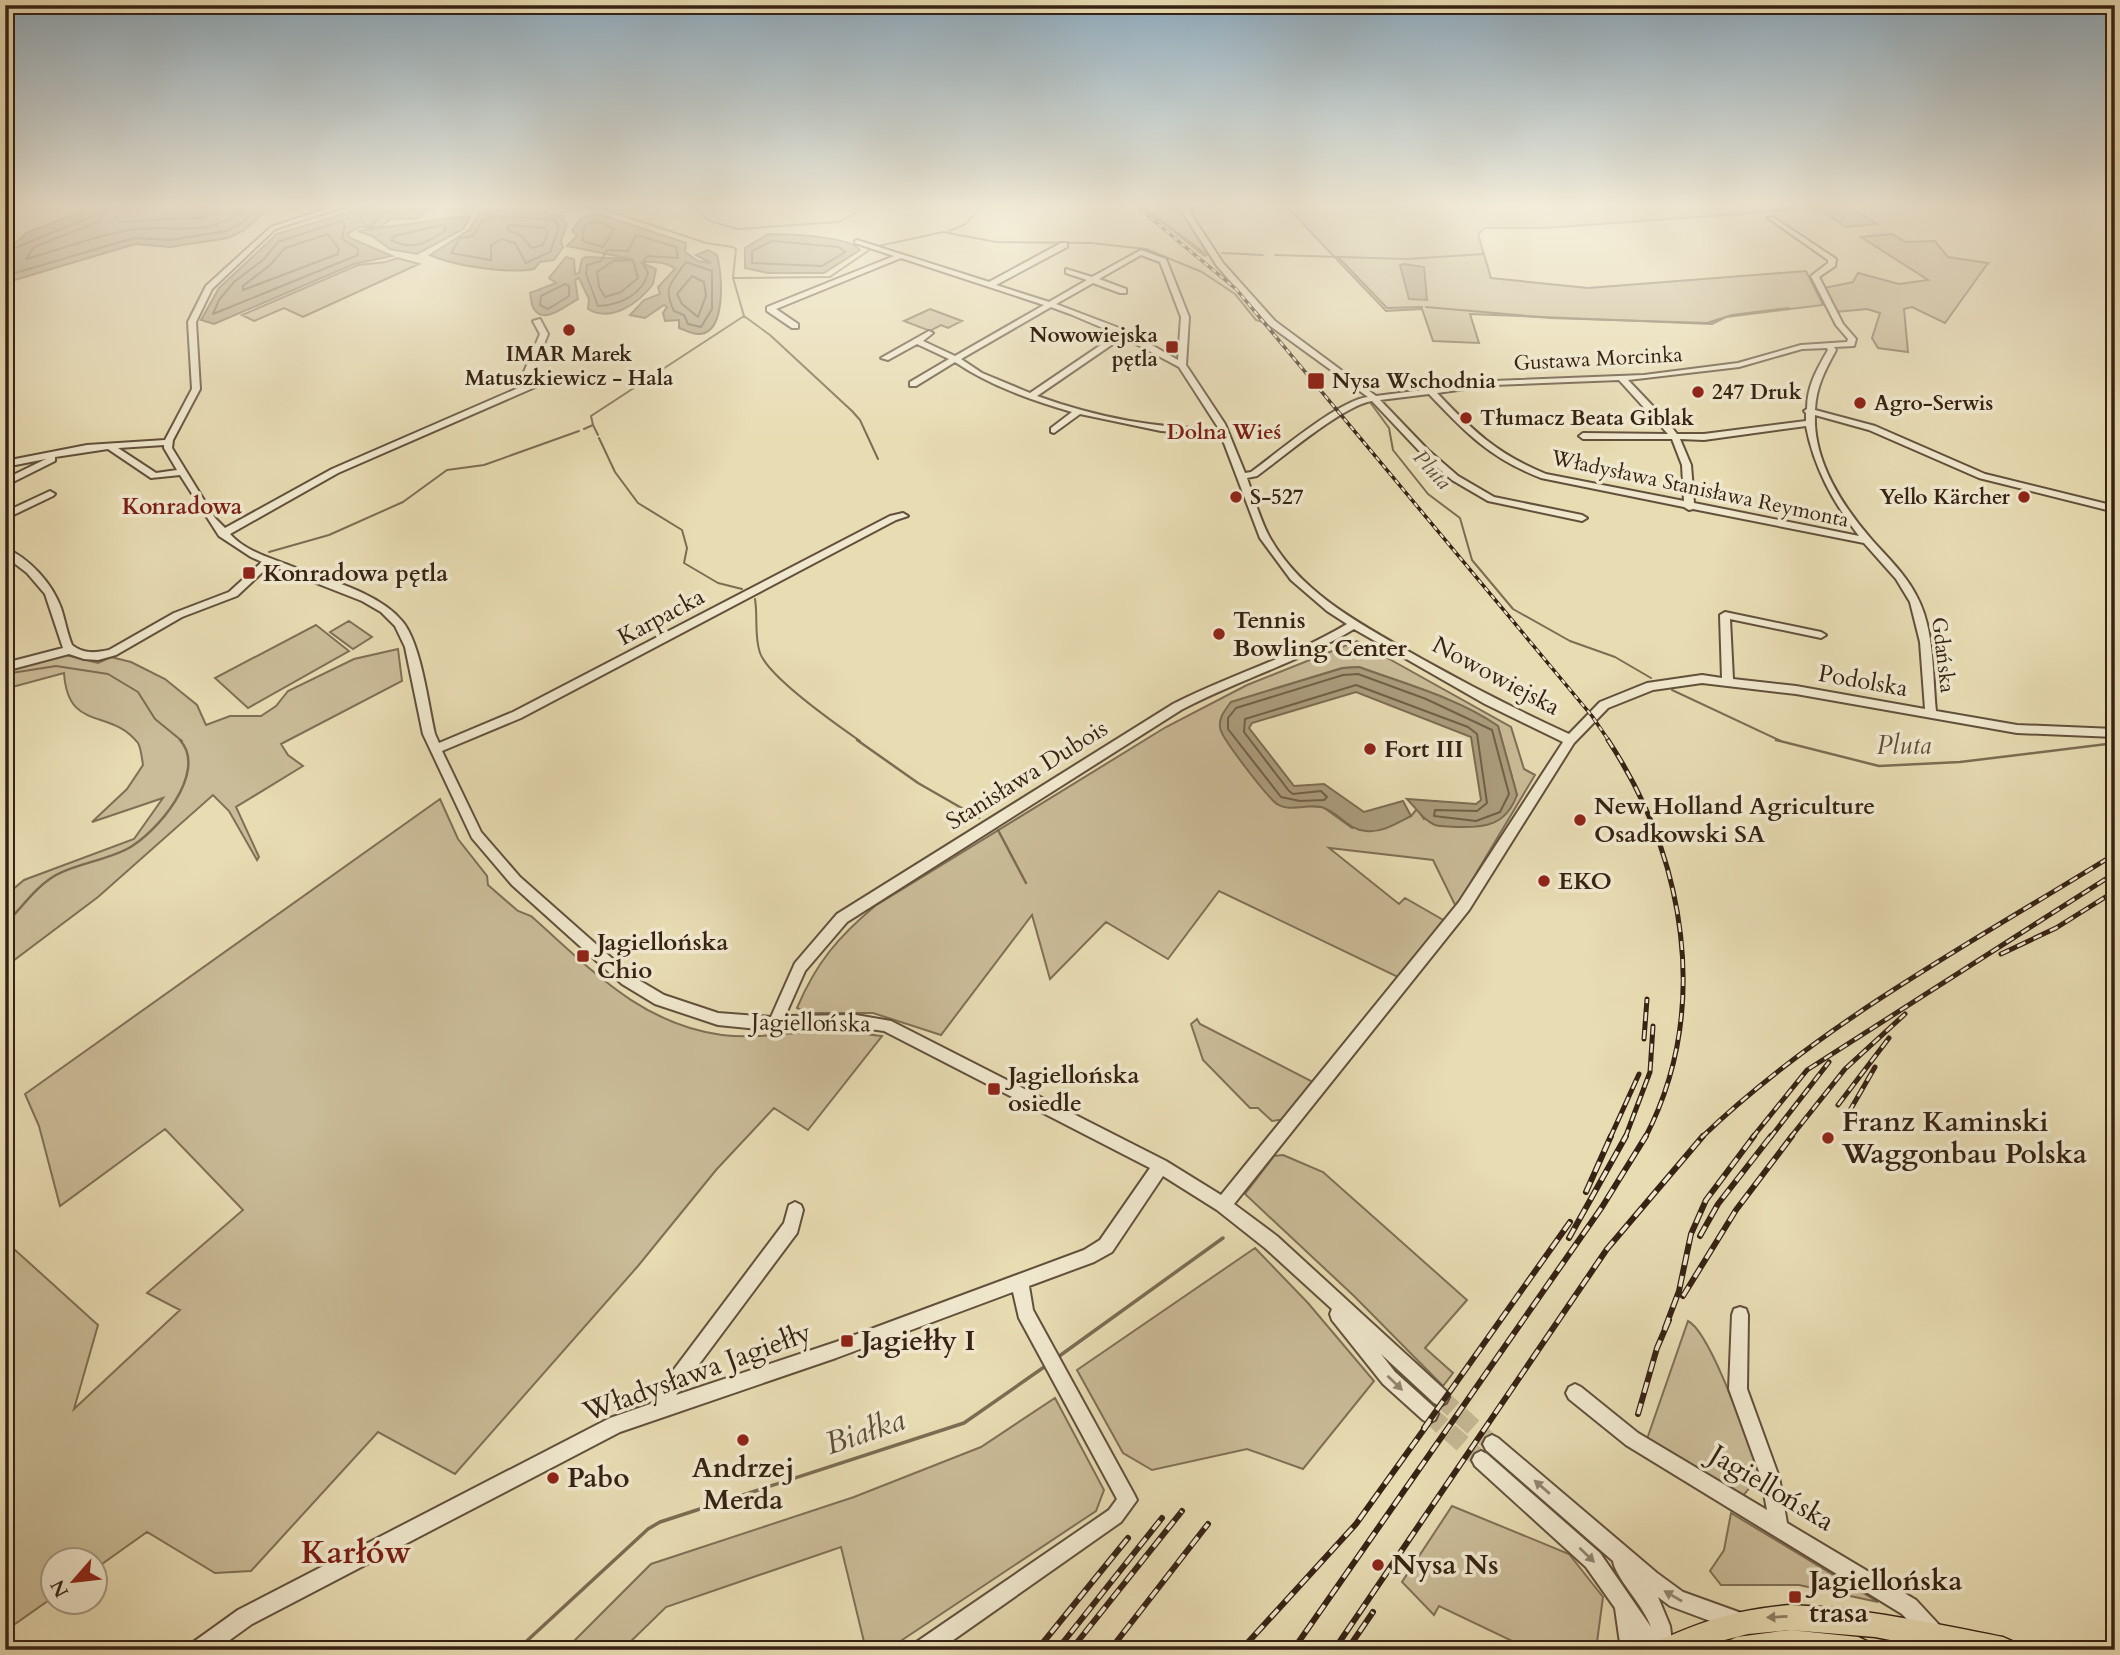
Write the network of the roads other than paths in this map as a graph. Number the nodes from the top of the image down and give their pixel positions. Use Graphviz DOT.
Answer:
graph roads {
  1 [pos="214,282"];
  2 [pos="832,282"];
  3 [pos="981,282"];
  4 [pos="995,282"];
  5 [pos="1093,282"];
  6 [pos="1098,282"];
  7 [pos="1171,282"];
  8 [pos="1236,282"];
  9 [pos="1818,282"];
  10 [pos="990,285"];
  11 [pos="1123,291"];
  12 [pos="1051,304"];
  13 [pos="537,321"];
  14 [pos="794,326"];
  15 [pos="929,333"];
  16 [pos="1124,334"];
  17 [pos="917,341"];
  18 [pos="1830,347"];
  19 [pos="885,358"];
  20 [pos="955,359"];
  21 [pos="1182,365"];
  22 [pos="1622,379"];
  23 [pos="913,384"];
  24 [pos="1430,390"];
  25 [pos="1032,396"];
  26 [pos="1370,398"];
  27 [pos="1079,411"];
  28 [pos="1808,411"];
  29 [pos="1809,423"];
  30 [pos="1054,430"];
  31 [pos="1224,432"];
  32 [pos="1583,436"];
  33 [pos="1677,439"];
  34 [pos="168,442"];
  35 [pos="109,446"];
  36 [pos="62,452"];
  37 [pos="5,464"];
  38 [pos="182,472"];
  39 [pos="1241,477"];
  40 [pos="5,483"];
  41 [pos="50,494"];
  42 [pos="1689,507"];
  43 [pos="2115,509"];
  44 [pos="5,516"];
  45 [pos="903,516"];
  46 [pos="1582,519"];
  47 [pos="222,534"];
  48 [pos="1868,541"];
  49 [pos="5,551"];
  50 [pos="269,561"];
  51 [pos="1354,624"];
  52 [pos="1821,635"];
  53 [pos="70,650"];
  54 [pos="5,667"];
  55 [pos="1728,681"];
  56 [pos="1931,714"];
  57 [pos="2115,733"];
  58 [pos="1570,740"];
  59 [pos="435,749"];
  60 [pos="775,1023"];
  61 [pos="1161,1166"];
  62 [pos="1223,1205"];
  63 [pos="795,1210"];
  64 [pos="1020,1284"];
  65 [pos="1316,1286"];
  66 [pos="1740,1315"];
  67 [pos="1044,1347"];
  68 [pos="1575,1393"];
  69 [pos="1440,1397"];
  70 [pos="662,1408"];
  71 [pos="1429,1414"];
  72 [pos="1492,1444"];
  73 [pos="1481,1460"];
  74 [pos="1577,1519"];
  75 [pos="1779,1529"];
  76 [pos="1567,1535"];
  77 [pos="1611,1549"];
  78 [pos="1620,1595"];
  79 [pos="1737,1621"];
  80 [pos="1936,1637"];
  81 [pos="199,1650"];
  82 [pos="922,1650"];
  83 [pos="1631,1650"];
  84 [pos="1663,1650"];
  85 [pos="1737,1650"];
  86 [pos="1858,1650"];
  87 [pos="2003,1650"];
  1 -- 34 [label="street"];
  2 -- 14 [label="street"];
  3 -- 10 [label="street, Nowowiejska"];
  4 -- 10 [label="street"];
  5 -- 12 [label="street"];
  6 -- 11 [label="street"];
  7 -- 21 [label="street"];
  8 -- 26 [label="street"];
  9 -- 18 [label="street"];
  10 -- 12 [label="street, Nowowiejska"];
  12 -- 16 [label="street, Nowowiejska"];
  12 -- 20 [label="street"];
  13 -- 47 [label="street"];
  15 -- 17 [label="street"];
  16 -- 21 [label="street, Nowowiejska"];
  16 -- 25 [label="street"];
  17 -- 19 [label="street"];
  17 -- 20 [label="street"];
  18 -- 22 [label="street, Gustawa Morcinka"];
  18 -- 28 [label="street, Gdańska"];
  20 -- 23 [label="street"];
  20 -- 25 [label="street"];
  21 -- 31 [label="street, Nowowiejska"];
  22 -- 24 [label="street, Gustawa Morcinka"];
  22 -- 33 [label="street"];
  24 -- 26 [label="street, Gustawa Morcinka"];
  24 -- 42 [label="street, Władysława Stanisława Reymonta"];
  25 -- 27 [label="street"];
  26 -- 39 [label="street, Gustawa Morcinka"];
  26 -- 46 [label="street"];
  27 -- 30 [label="street"];
  27 -- 31 [label="street"];
  28 -- 29 [label="street, Gdańska"];
  28 -- 43 [label="street"];
  29 -- 33 [label="street"];
  29 -- 48 [label="street, Gdańska"];
  31 -- 39 [label="street, Nowowiejska"];
  32 -- 33 [label="street"];
  33 -- 42 [label="street"];
  34 -- 35 [label="street"];
  34 -- 38 [label="street"];
  35 -- 36 [label="street"];
  35 -- 38 [label="street"];
  36 -- 37 [label="street"];
  36 -- 40 [label="street"];
  38 -- 47 [label="street"];
  39 -- 51 [label="street, Nowowiejska"];
  41 -- 44 [label="street"];
  42 -- 48 [label="street, Władysława Stanisława Reymonta"];
  45 -- 59 [label="street, Karpacka"];
  47 -- 50 [label="street, Jagiellońska"];
  48 -- 56 [label="street, Gdańska"];
  49 -- 53 [label="street"];
  50 -- 53 [label="street"];
  50 -- 59 [label="street, Jagiellońska"];
  51 -- 58 [label="street, Nowowiejska"];
  51 -- 60 [label="street, Stanisława Dubois"];
  52 -- 55 [label="street, Podolska"];
  53 -- 54 [label="street"];
  55 -- 56 [label="street, Podolska"];
  55 -- 58 [label="street, Podolska"];
  56 -- 57 [label="street, Podolska"];
  58 -- 62 [label="street, Nowowiejska"];
  59 -- 60 [label="street, Jagiellońska"];
  60 -- 61 [label="street, Jagiellońska"];
  61 -- 62 [label="street, Jagiellońska"];
  61 -- 64 [label="street, Władysława Jagiełły"];
  62 -- 65 [label="street, Jagiellońska"];
  63 -- 70 [label="street"];
  64 -- 67 [label="street"];
  64 -- 70 [label="street, Władysława Jagiełły"];
  65 -- 69 [label="street, Jagiellońska"];
  65 -- 71 [label="street, Jagiellońska, one-way"];
  66 -- 75 [label="street"];
  67 -- 82 [label="street"];
  68 -- 75 [label="street, Jagiellońska"];
  70 -- 81 [label="street, Władysława Jagiełły"];
  74 -- 72 [label="street, one-way"];
  73 -- 76 [label="street"];
  74 -- 76 [label="street"];
  74 -- 77 [label="street"];
  75 -- 80 [label="street, Jagiellońska"];
  76 -- 78 [label="street, one-way"];
  79 -- 77 [label="street, one-way"];
  77 -- 84 [label="street"];
  78 -- 83 [label="street"];
  78 -- 84 [label="street"];
  80 -- 79 [label="main road, one-way"];
  79 -- 84 [label="main road"];
  80 -- 87 [label="main road"];
  85 -- 86 [label="main road"];
}
